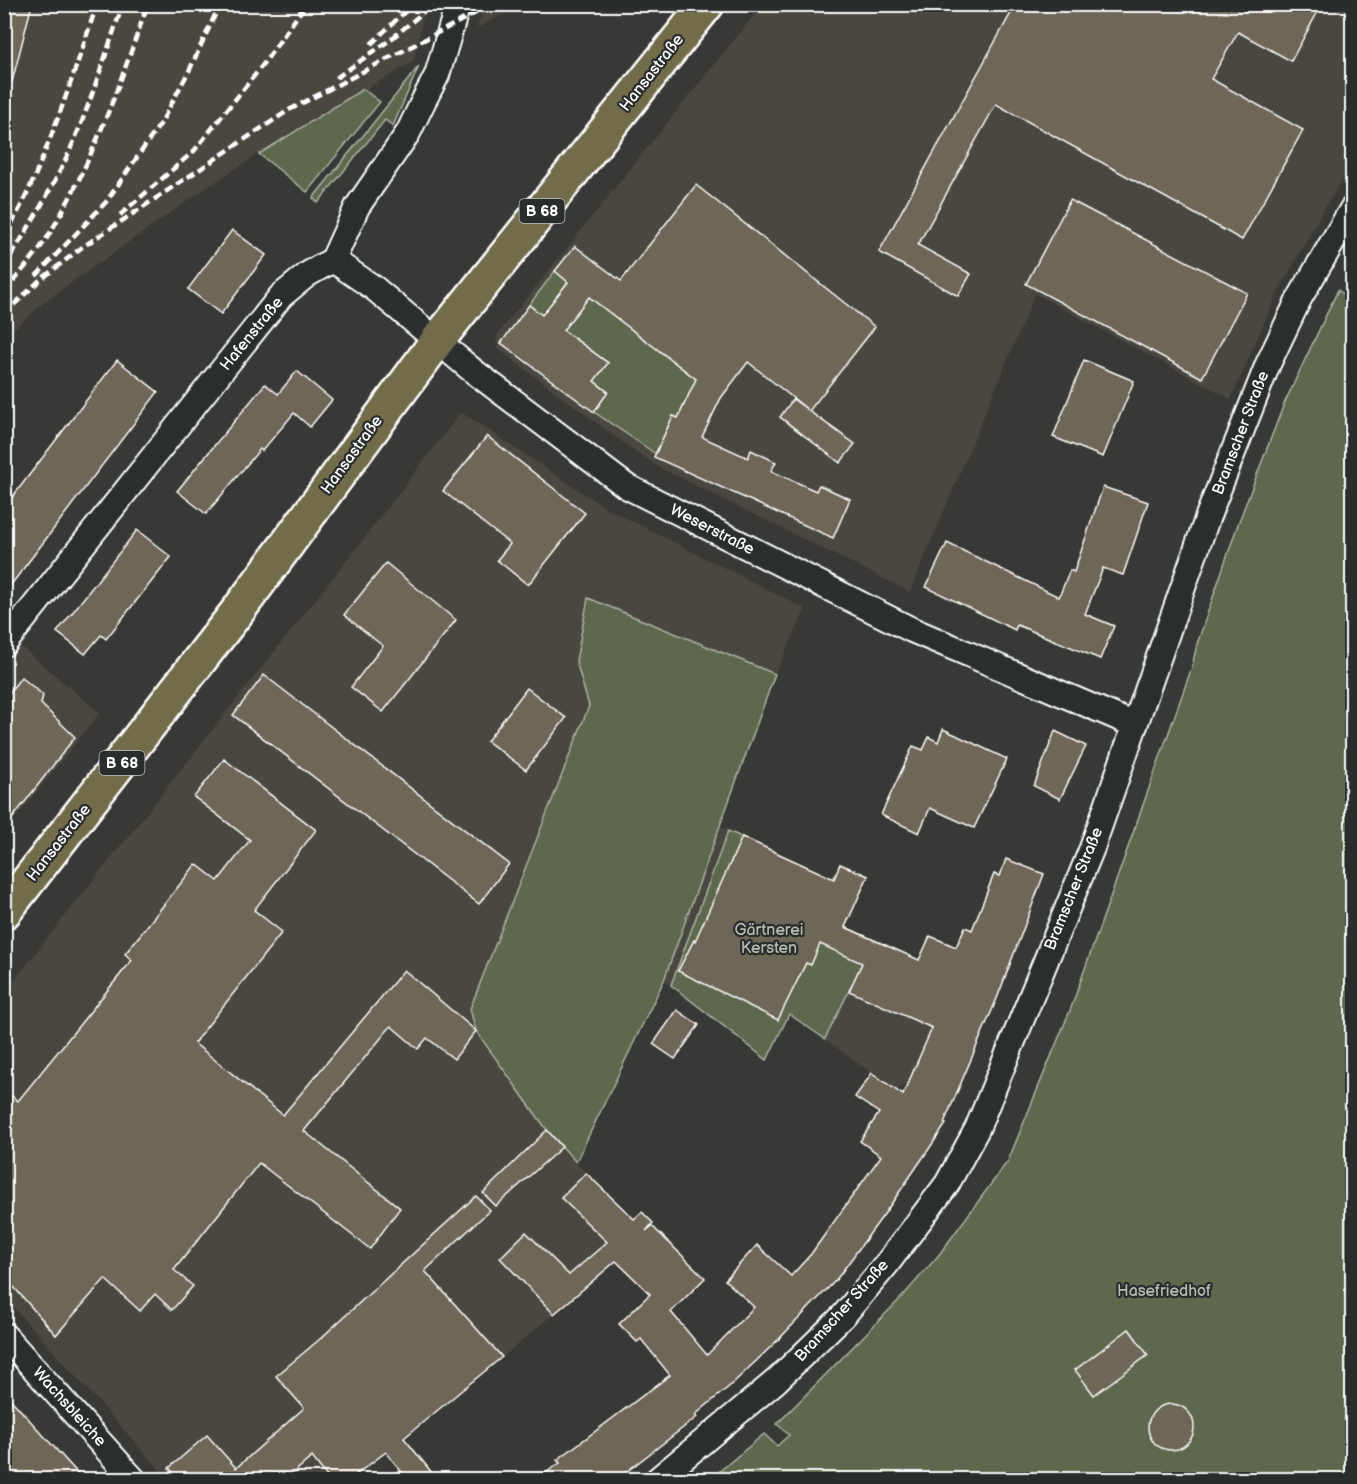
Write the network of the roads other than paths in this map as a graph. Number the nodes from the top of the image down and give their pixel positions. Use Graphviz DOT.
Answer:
graph roads {
  1 [pos="458,4"];
  2 [pos="707,4"];
  3 [pos="1353,209"];
  4 [pos="333,260"];
  5 [pos="436,341"];
  6 [pos="4,644"];
  7 [pos="1135,725"];
  8 [pos="4,912"];
  9 [pos="4,1335"];
  10 [pos="134,1479"];
  11 [pos="657,1479"];
  1 -- 4 [label="street"];
  2 -- 5 [label="main road, Hansastraße / B 68"];
  3 -- 7 [label="street, Bramscher Straße"];
  4 -- 5 [label="street, Weserstraße"];
  4 -- 6 [label="street, Hafenstraße"];
  5 -- 7 [label="street, Weserstraße"];
  5 -- 8 [label="main road, Hansastraße / B 68"];
  7 -- 11 [label="street, Bramscher Straße"];
  9 -- 10 [label="street, Wachsbleiche"];
}
